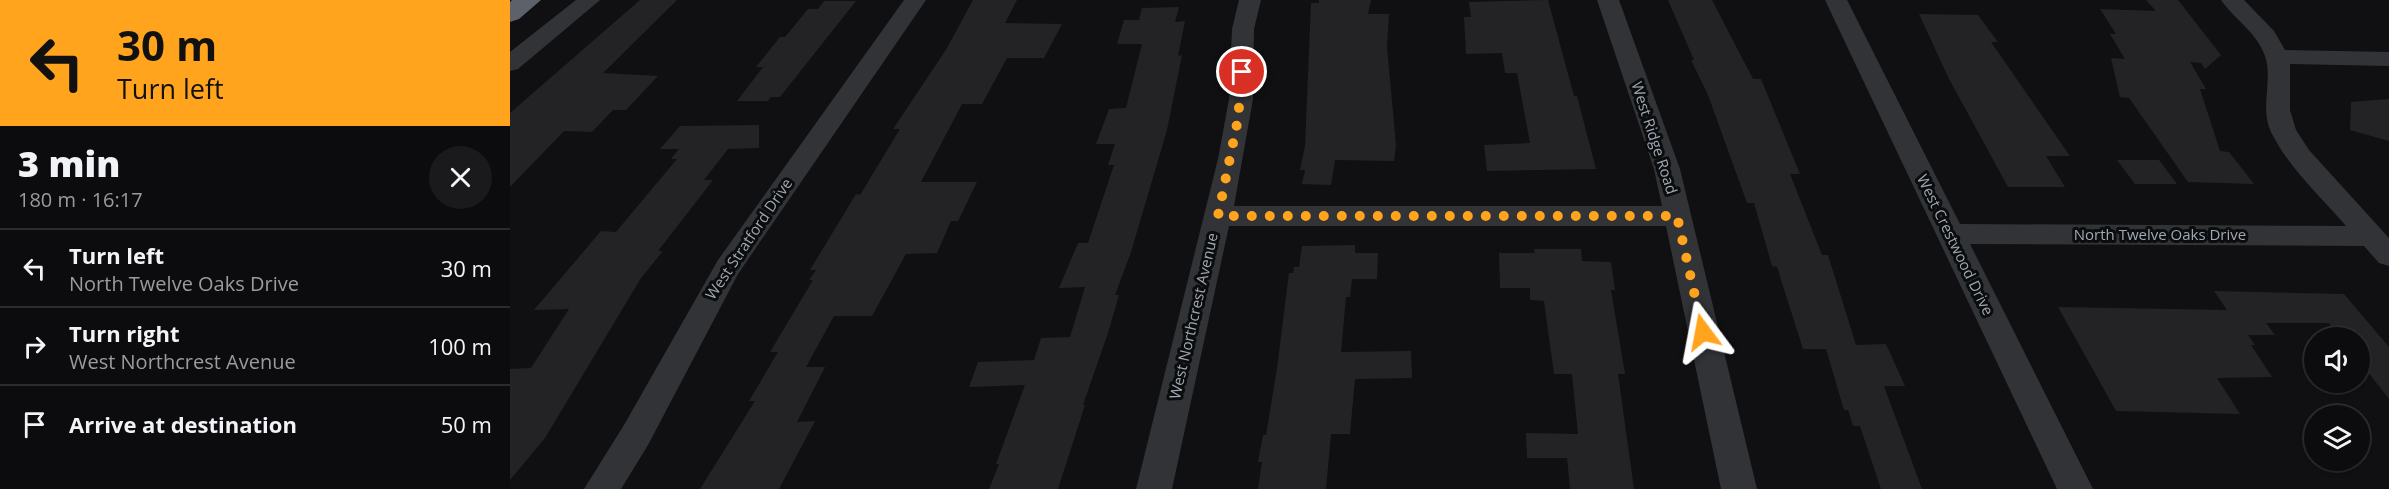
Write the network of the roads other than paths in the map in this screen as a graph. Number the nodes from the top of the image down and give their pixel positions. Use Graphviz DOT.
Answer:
graph roads {
  1 [pos="528,0"];
  2 [pos="589,0"];
  3 [pos="915,0"];
  4 [pos="1250,0"];
  5 [pos="1608,0"];
  6 [pos="1836,0"];
  7 [pos="2232,0"];
  8 [pos="510,14"];
  9 [pos="2277,57"];
  10 [pos="2389,59"];
  11 [pos="510,64"];
  12 [pos="1218,216"];
  13 [pos="1677,216"];
  14 [pos="1950,234"];
  15 [pos="2380,246"];
  16 [pos="602,489"];
  17 [pos="1154,489"];
  18 [pos="1739,489"];
  19 [pos="2075,489"];
  1 -- 8 [label="highway"];
  2 -- 11 [label="street"];
  3 -- 16 [label="street, West Stratford Drive"];
  4 -- 12 [label="street, West Northcrest Avenue"];
  5 -- 13 [label="street, West Ridge Road"];
  6 -- 14 [label="street, West Crestwood Drive"];
  7 -- 9 [label="street"];
  9 -- 10 [label="street"];
  9 -- 15 [label="street"];
  12 -- 13 [label="street"];
  12 -- 17 [label="street, West Northcrest Avenue"];
  13 -- 18 [label="street, West Ridge Road"];
  14 -- 15 [label="street, North Twelve Oaks Drive"];
  14 -- 19 [label="street, West Crestwood Drive"];
}
